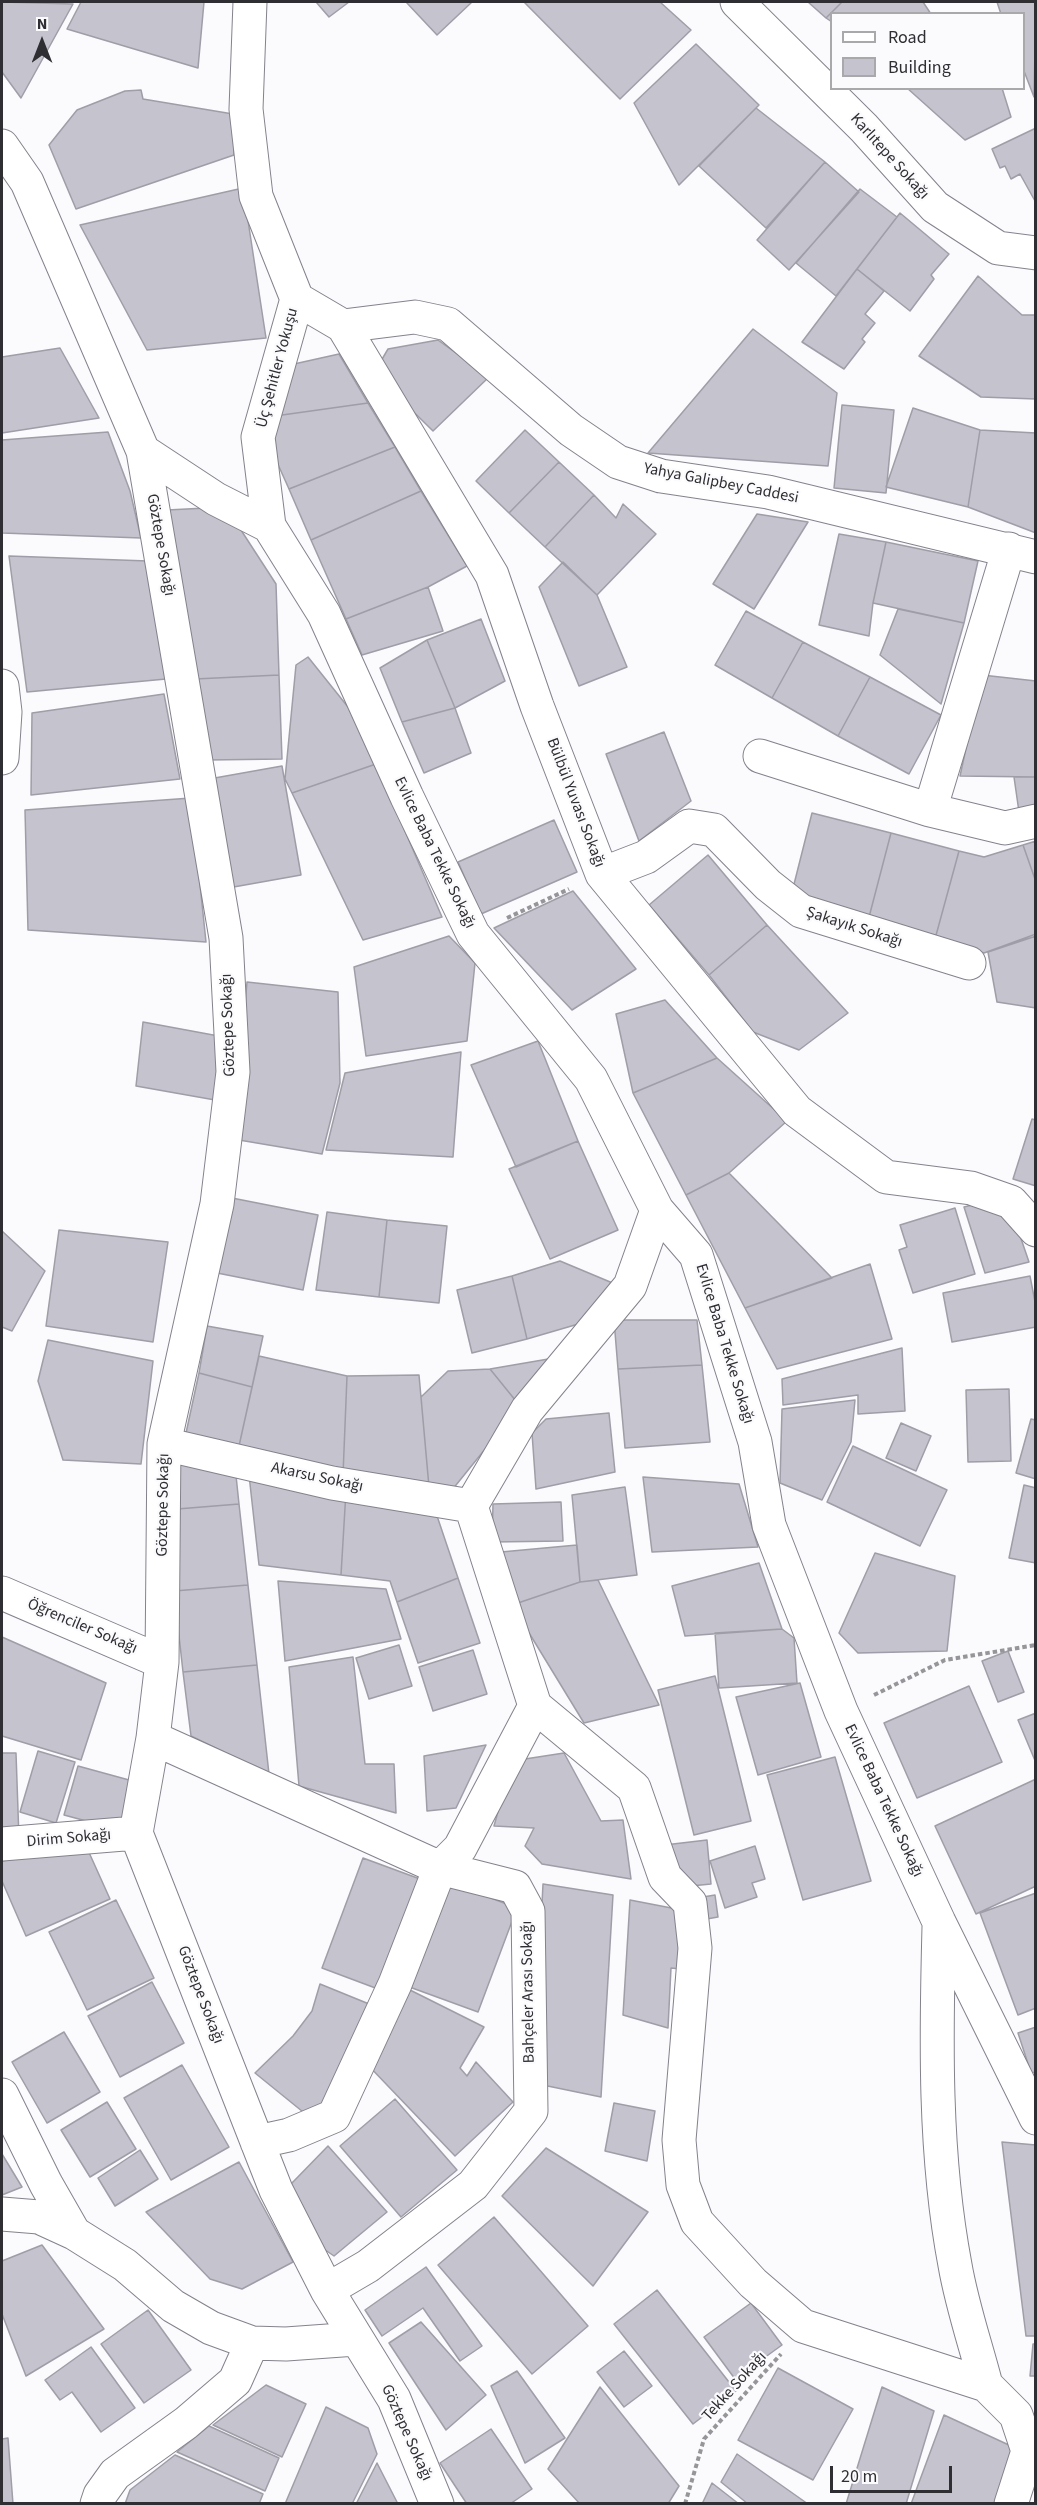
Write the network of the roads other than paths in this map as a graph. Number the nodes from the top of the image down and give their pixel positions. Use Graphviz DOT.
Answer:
graph roads {
  1 [pos="250,2"];
  2 [pos="737,2"];
  3 [pos="2,146"];
  4 [pos="1035,253"];
  5 [pos="297,299"];
  6 [pos="343,326"];
  7 [pos="143,452"];
  8 [pos="269,526"];
  9 [pos="1022,553"];
  10 [pos="2,686"];
  11 [pos="760,756"];
  12 [pos="2,758"];
  13 [pos="930,810"];
  14 [pos="1035,821"];
  15 [pos="602,874"];
  16 [pos="969,963"];
  17 [pos="657,1210"];
  18 [pos="1035,1230"];
  19 [pos="165,1444"];
  20 [pos="471,1506"];
  21 [pos="2,1593"];
  22 [pos="162,1662"];
  23 [pos="535,1706"];
  24 [pos="153,1738"];
  25 [pos="136,1833"];
  26 [pos="2,1844"];
  27 [pos="440,1869"];
  28 [pos="939,1922"];
  29 [pos="2,2095"];
  30 [pos="1035,2118"];
  31 [pos="257,2142"];
  32 [pos="2,2214"];
  33 [pos="74,2233"];
  34 [pos="327,2290"];
  35 [pos="356,2339"];
  36 [pos="252,2343"];
  37 [pos="986,2385"];
  38 [pos="97,2504"];
  39 [pos="437,2504"];
  40 [pos="1011,2504"];
  1 -- 5 [label="street, Üç Şehitler Yokuşu"];
  2 -- 4 [label="street, Karlıtepe Sokağı"];
  3 -- 7 [label="street, Göztepe Sokağı"];
  5 -- 6 [label="street, Bülbül Yuvası Sokağı"];
  5 -- 8 [label="street, Üç Şehitler Yokuşu"];
  6 -- 9 [label="street, Yahya Galipbey Caddesi"];
  6 -- 15 [label="street, Bülbül Yuvası Sokağı"];
  7 -- 8 [label="street"];
  7 -- 19 [label="street, Göztepe Sokağı"];
  8 -- 17 [label="street, Evlice Baba Tekke Sokağı"];
  9 -- 13 [label="street"];
  10 -- 12 [label="street"];
  11 -- 13 [label="street"];
  13 -- 14 [label="street"];
  15 -- 16 [label="street, Şakayık Sokağı"];
  15 -- 18 [label="street, Bülbül Yuvası Sokağı"];
  17 -- 20 [label="street"];
  17 -- 28 [label="street, Evlice Baba Tekke Sokağı"];
  19 -- 20 [label="street, Akarsu Sokağı"];
  19 -- 22 [label="street, Göztepe Sokağı"];
  20 -- 23 [label="street"];
  21 -- 22 [label="street, Öğrenciler Sokağı"];
  22 -- 24 [label="street, Göztepe Sokağı"];
  23 -- 27 [label="street"];
  23 -- 37 [label="street"];
  24 -- 25 [label="street, Göztepe Sokağı"];
  24 -- 27 [label="street, Bahçeler Arası Sokağı"];
  25 -- 26 [label="street, Dirim Sokağı"];
  25 -- 31 [label="street, Göztepe Sokağı"];
  27 -- 31 [label="street"];
  27 -- 34 [label="street, Bahçeler Arası Sokağı"];
  28 -- 30 [label="street, Evlice Baba Tekke Sokağı"];
  28 -- 37 [label="street"];
  29 -- 33 [label="street"];
  31 -- 34 [label="street, Göztepe Sokağı"];
  32 -- 33 [label="street"];
  33 -- 36 [label="street"];
  34 -- 35 [label="street, Göztepe Sokağı"];
  35 -- 36 [label="street"];
  35 -- 39 [label="street, Göztepe Sokağı"];
  36 -- 38 [label="street"];
  37 -- 40 [label="street"];
}
